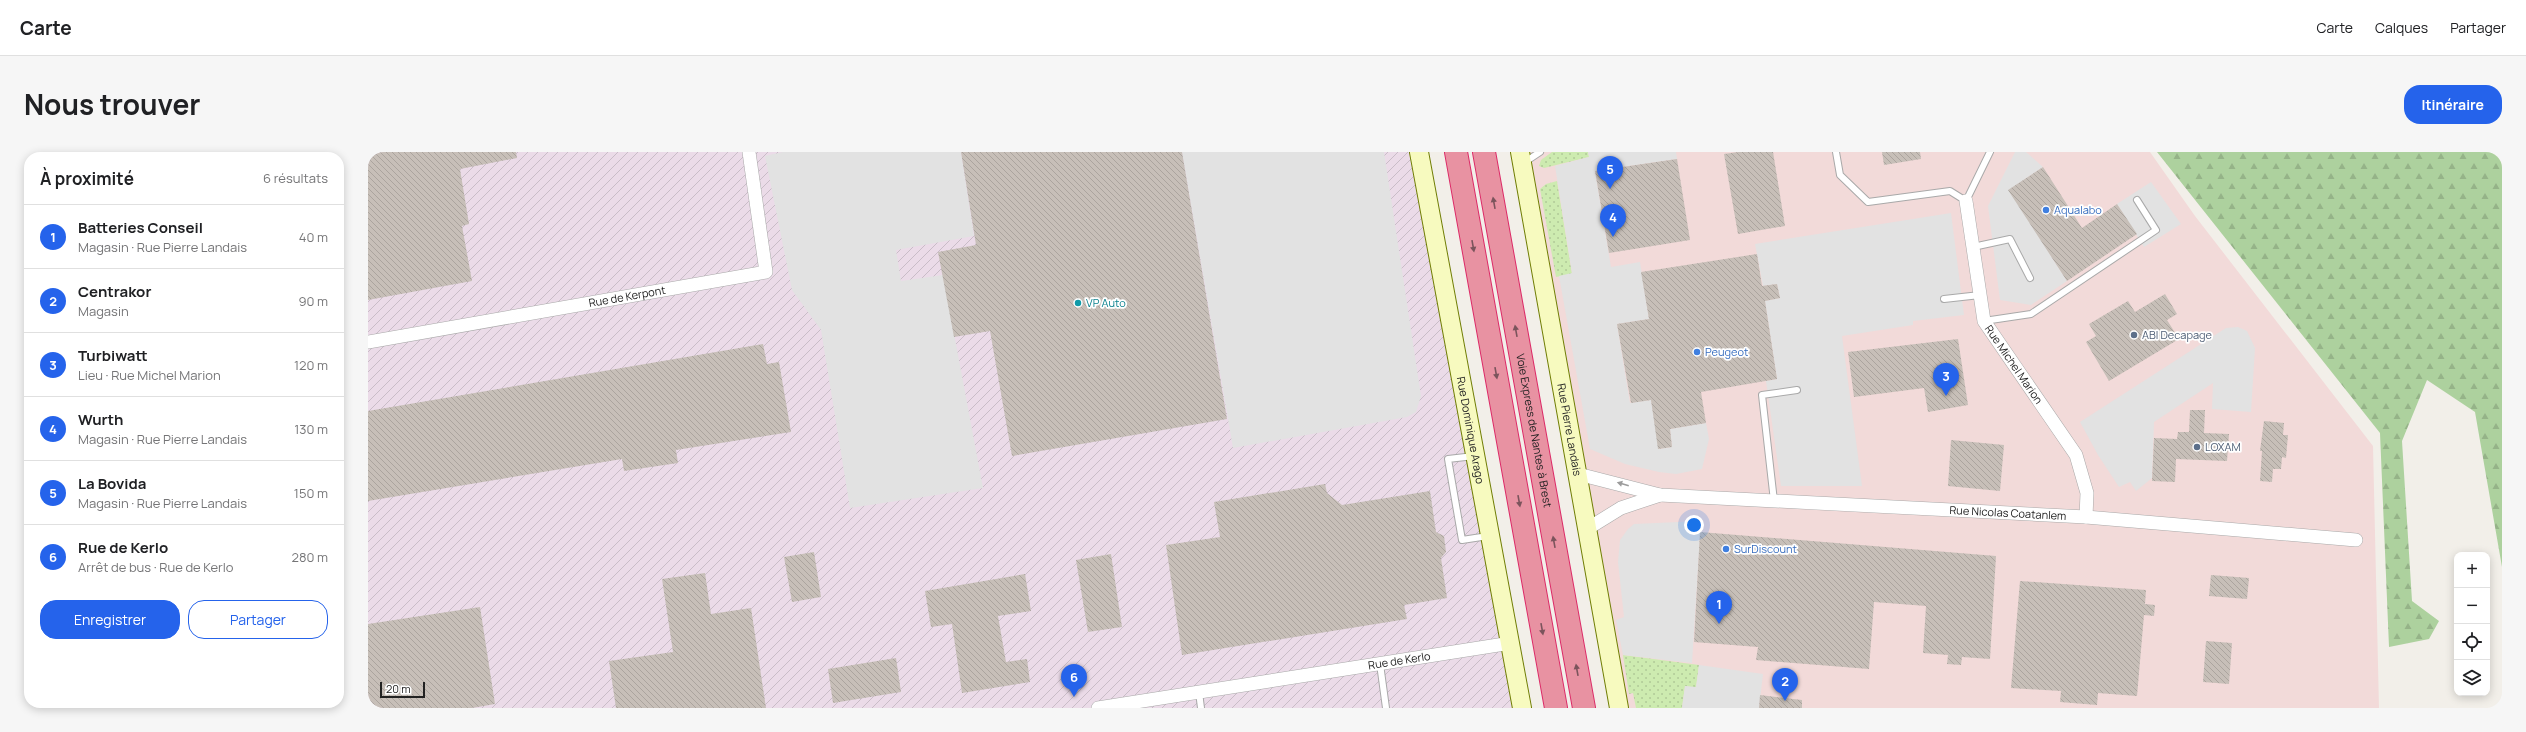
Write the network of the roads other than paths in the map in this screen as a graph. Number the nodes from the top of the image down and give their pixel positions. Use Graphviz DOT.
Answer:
graph roads {
  1 [pos="749,152"];
  2 [pos="1419,152"];
  3 [pos="1456,152"];
  4 [pos="1484,152"];
  5 [pos="1540,152"];
  6 [pos="1836,152"];
  7 [pos="1990,152"];
  8 [pos="1521,158"];
  9 [pos="2137,200"];
  10 [pos="1966,201"];
  11 [pos="1973,247"];
  12 [pos="2030,278"];
  13 [pos="1980,295"];
  14 [pos="1944,299"];
  15 [pos="1984,320"];
  16 [pos="368,342"];
  17 [pos="1797,390"];
  18 [pos="1475,455"];
  19 [pos="1578,474"];
  20 [pos="1660,495"];
  21 [pos="1774,502"];
  22 [pos="2086,517"];
  23 [pos="1587,529"];
  24 [pos="1490,535"];
  25 [pos="2356,540"];
  26 [pos="1511,643"];
  27 [pos="1380,664"];
  28 [pos="1198,692"];
  29 [pos="1098,708"];
  30 [pos="1201,708"];
  31 [pos="1386,708"];
  32 [pos="1522,708"];
  33 [pos="1556,708"];
  34 [pos="1584,708"];
  35 [pos="1619,708"];
  1 -- 16 [label="street, Rue de Kerpont"];
  2 -- 18 [label="street, Rue Dominique Arago"];
  3 -- 33 [label="highway, one-way"];
  34 -- 4 [label="highway, Voie Express de Nantes à Brest, one-way"];
  5 -- 8 [label="lane"];
  6 -- 10 [label="lane"];
  7 -- 10 [label="lane"];
  8 -- 19 [label="street, Rue Pierre Landais"];
  9 -- 15 [label="lane"];
  10 -- 11 [label="street, Rue Michel Marion"];
  11 -- 12 [label="lane"];
  11 -- 13 [label="street, Rue Michel Marion"];
  13 -- 14 [label="lane"];
  13 -- 15 [label="street, Rue Michel Marion"];
  15 -- 22 [label="street, Rue Michel Marion"];
  17 -- 21 [label="lane"];
  18 -- 24 [label="street, Rue Dominique Arago"];
  18 -- 24 [label="lane"];
  20 -- 19 [label="street, Rue Nicolas Coatanlem, one-way"];
  19 -- 23 [label="street, Rue Pierre Landais"];
  20 -- 21 [label="street, Rue Nicolas Coatanlem"];
  20 -- 23 [label="street, Rue Nicolas Coatanlem"];
  21 -- 22 [label="street, Rue Nicolas Coatanlem"];
  22 -- 25 [label="street, Rue Nicolas Coatanlem"];
  23 -- 35 [label="street, Rue Pierre Landais"];
  24 -- 26 [label="street, Rue Dominique Arago"];
  26 -- 27 [label="street, Rue de Kerlo"];
  26 -- 32 [label="street, Rue Dominique Arago"];
  27 -- 28 [label="street, Rue de Kerlo"];
  27 -- 31 [label="lane"];
  28 -- 29 [label="street, Rue de Kerlo"];
  28 -- 30 [label="lane"];
}
